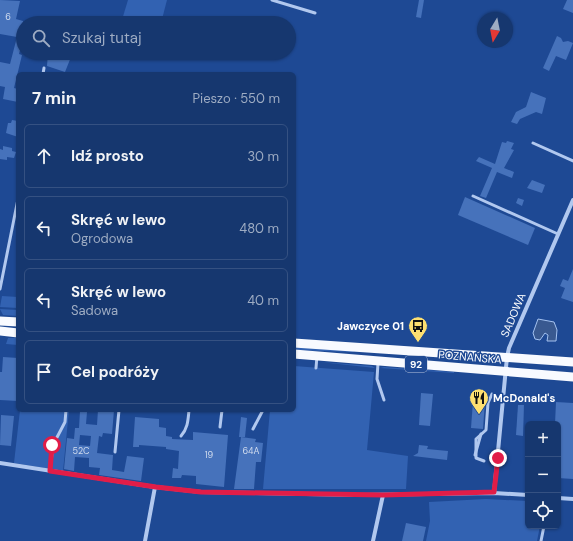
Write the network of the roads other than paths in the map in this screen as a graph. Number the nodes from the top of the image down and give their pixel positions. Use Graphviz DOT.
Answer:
graph roads {
  1 [pos="272,0"];
  2 [pos="315,13"];
  3 [pos="44,68"];
  4 [pos="43,72"];
  5 [pos="533,143"];
  6 [pos="573,161"];
  7 [pos="473,196"];
  8 [pos="573,200"];
  9 [pos="16,209"];
  10 [pos="558,234"];
  11 [pos="0,289"];
  12 [pos="0,321"];
  13 [pos="16,322"];
  14 [pos="0,331"];
  15 [pos="16,333"];
  16 [pos="296,343"];
  17 [pos="296,354"];
  18 [pos="318,356"];
  19 [pos="507,357"];
  20 [pos="378,361"];
  21 [pos="573,362"];
  22 [pos="316,368"];
  23 [pos="506,372"];
  24 [pos="573,377"];
  25 [pos="492,394"];
  26 [pos="384,400"];
  27 [pos="66,412"];
  28 [pos="119,412"];
  29 [pos="189,412"];
  30 [pos="222,412"];
  31 [pos="262,412"];
  32 [pos="220,427"];
  33 [pos="254,429"];
  34 [pos="181,436"];
  35 [pos="115,452"];
  36 [pos="484,460"];
  37 [pos="0,462"];
  38 [pos="50,471"];
  39 [pos="156,487"];
  40 [pos="494,492"];
  41 [pos="383,495"];
  42 [pos="525,495"];
  43 [pos="561,498"];
  44 [pos="573,499"];
  45 [pos="543,529"];
  46 [pos="145,541"];
  47 [pos="373,541"];
  48 [pos="541,541"];
  1 -- 2 [label="lane"];
  3 -- 4 [label="lane"];
  5 -- 6 [label="lane"];
  7 -- 10 [label="lane"];
  8 -- 10 [label="street, SADOWA"];
  9 -- 11 [label="lane"];
  10 -- 19 [label="street, SADOWA"];
  12 -- 13 [label="main road"];
  14 -- 15 [label="main road"];
  16 -- 19 [label="main road, POZNAŃSKA / 92"];
  17 -- 18 [label="main road, POZNAŃSKA / 92"];
  18 -- 20 [label="main road, POZNAŃSKA / 92"];
  18 -- 22 [label="lane"];
  19 -- 21 [label="main road, POZNAŃSKA / 92"];
  19 -- 23 [label="street, SADOWA"];
  20 -- 23 [label="main road, POZNAŃSKA / 92"];
  20 -- 26 [label="lane"];
  23 -- 24 [label="main road, POZNAŃSKA / 92"];
  23 -- 40 [label="street, SADOWA"];
  25 -- 36 [label="lane"];
  27 -- 38 [label="lane"];
  28 -- 35 [label="lane"];
  29 -- 34 [label="lane"];
  30 -- 32 [label="lane"];
  31 -- 33 [label="lane"];
  37 -- 38 [label="street"];
  38 -- 39 [label="street"];
  39 -- 41 [label="street"];
  39 -- 46 [label="street"];
  40 -- 41 [label="street"];
  40 -- 42 [label="street"];
  41 -- 47 [label="street"];
  43 -- 44 [label="street"];
  45 -- 48 [label="lane"];
}
